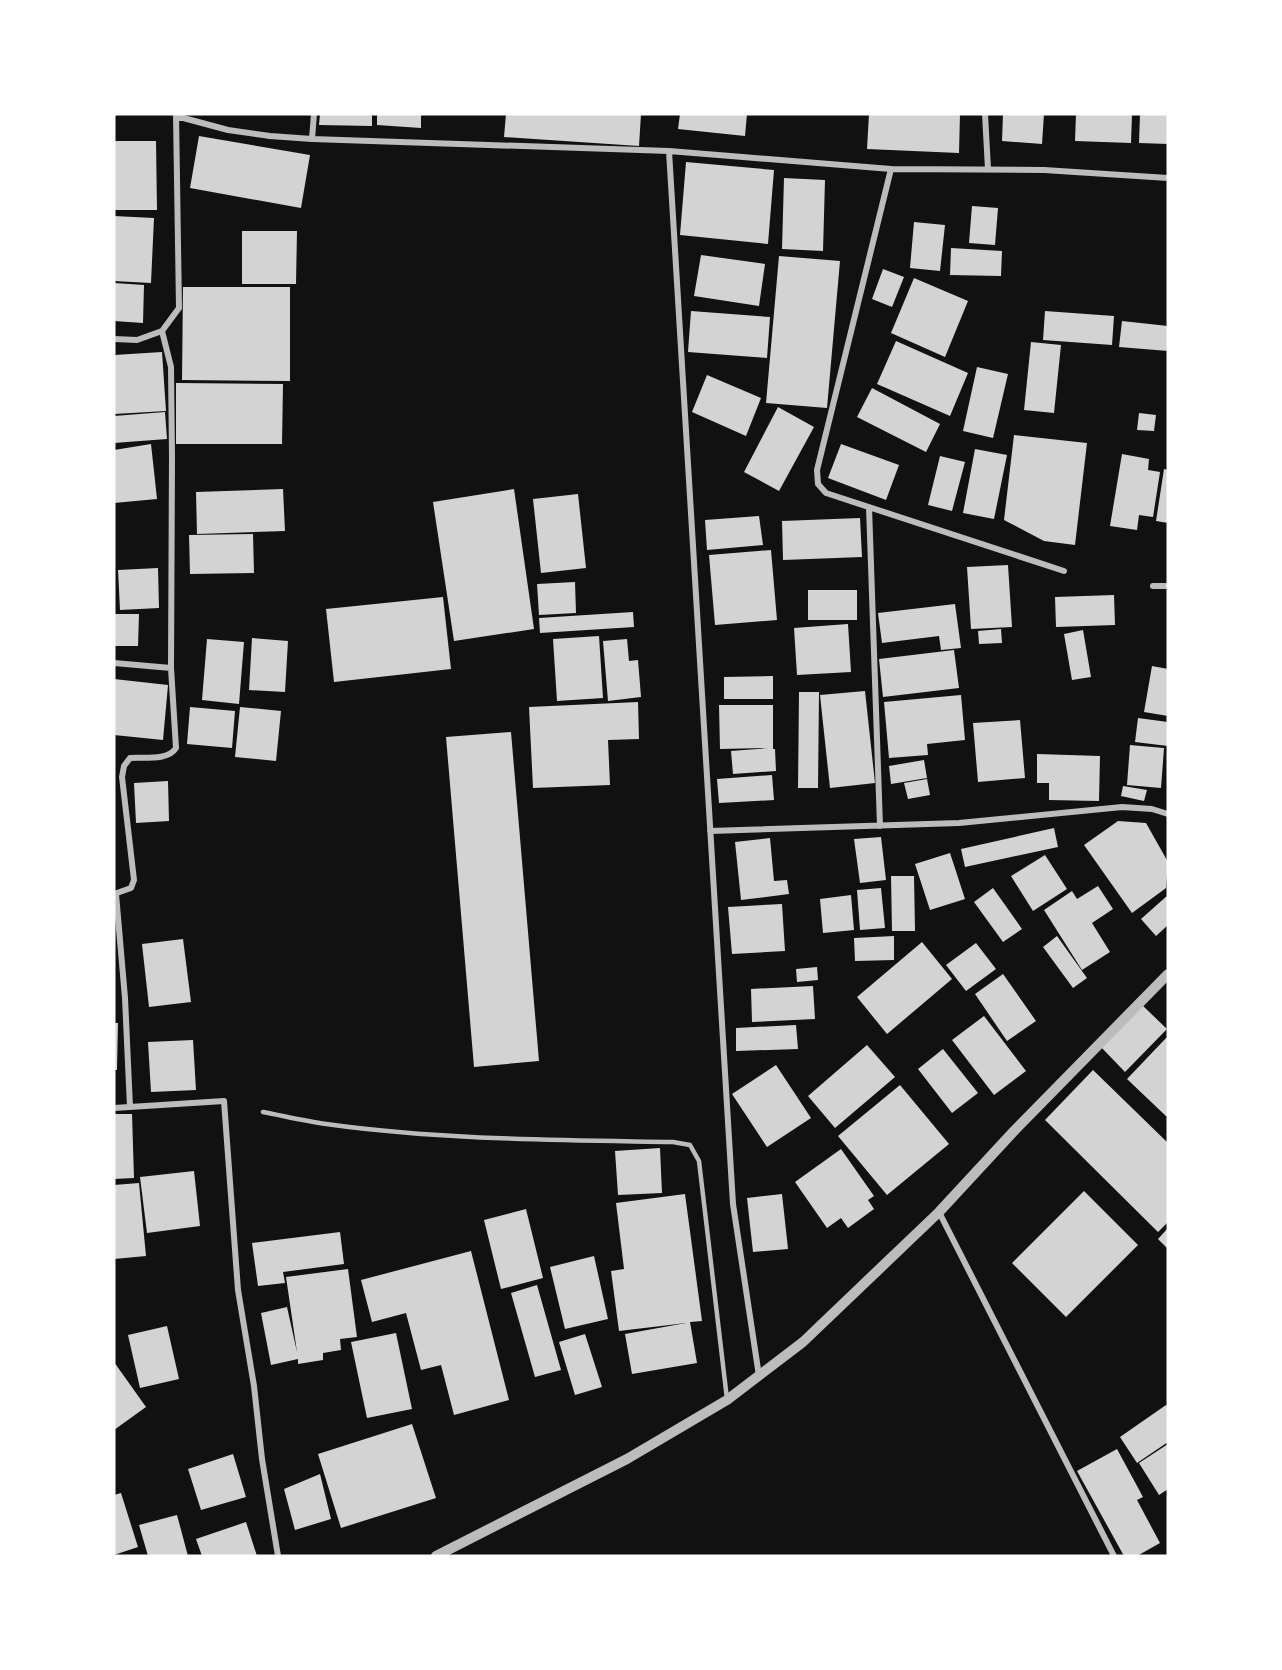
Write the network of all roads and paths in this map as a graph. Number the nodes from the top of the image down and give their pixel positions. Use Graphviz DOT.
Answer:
graph roads {
  1 [pos="314,114"];
  2 [pos="985,114"];
  3 [pos="176,115"];
  4 [pos="312,139"];
  5 [pos="669,151"];
  6 [pos="891,169"];
  7 [pos="988,169"];
  8 [pos="1168,178"];
  9 [pos="162,331"];
  10 [pos="114,339"];
  11 [pos="868,507"];
  12 [pos="1064,571"];
  13 [pos="1153,586"];
  14 [pos="1168,586"];
  15 [pos="114,663"];
  16 [pos="171,668"];
  17 [pos="1168,814"];
  18 [pos="880,826"];
  19 [pos="710,831"];
  20 [pos="115,894"];
  21 [pos="1168,974"];
  22 [pos="130,1107"];
  23 [pos="114,1108"];
  24 [pos="263,1112"];
  25 [pos="939,1212"];
  26 [pos="759,1376"];
  27 [pos="727,1400"];
  28 [pos="449,1553"];
  29 [pos="278,1556"];
  30 [pos="436,1556"];
  31 [pos="1114,1556"];
  1 -- 4 [label="street"];
  2 -- 7 [label="street"];
  3 -- 4 [label="street"];
  3 -- 9 [label="street"];
  4 -- 5 [label="street"];
  5 -- 6 [label="street"];
  5 -- 19 [label="street"];
  6 -- 7 [label="street"];
  6 -- 11 [label="street"];
  7 -- 8 [label="street"];
  9 -- 10 [label="street"];
  9 -- 16 [label="street"];
  11 -- 12 [label="street"];
  11 -- 18 [label="street"];
  13 -- 14 [label="street"];
  15 -- 16 [label="street"];
  16 -- 20 [label="street"];
  17 -- 18 [label="street"];
  18 -- 19 [label="street"];
  19 -- 26 [label="street"];
  20 -- 22 [label="street"];
  21 -- 25 [label="street"];
  22 -- 23 [label="street"];
  22 -- 29 [label="street"];
  24 -- 27 [label="lane"];
  25 -- 26 [label="street"];
  25 -- 31 [label="street"];
  26 -- 27 [label="street"];
  27 -- 28 [label="street"];
  28 -- 30 [label="street"];
}
